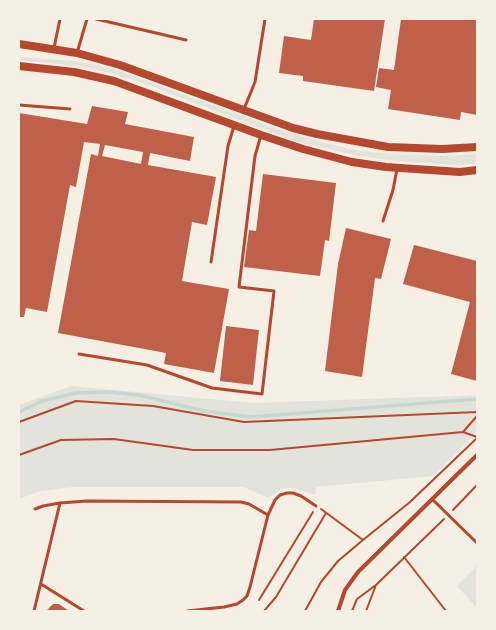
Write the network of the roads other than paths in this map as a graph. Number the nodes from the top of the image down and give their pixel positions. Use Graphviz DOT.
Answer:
graph roads {
  1 [pos="60,19"];
  2 [pos="87,19"];
  3 [pos="96,19"];
  4 [pos="265,19"];
  5 [pos="186,40"];
  6 [pos="19,44"];
  7 [pos="54,48"];
  8 [pos="77,53"];
  9 [pos="19,66"];
  10 [pos="19,105"];
  11 [pos="70,109"];
  12 [pos="244,110"];
  13 [pos="234,125"];
  14 [pos="261,135"];
  15 [pos="477,147"];
  16 [pos="397,168"];
  17 [pos="477,170"];
  18 [pos="383,222"];
  19 [pos="211,262"];
  20 [pos="79,354"];
  21 [pos="477,455"];
  22 [pos="432,499"];
  23 [pos="60,503"];
  24 [pos="316,506"];
  25 [pos="35,509"];
  26 [pos="268,515"];
  27 [pos="477,543"];
  28 [pos="41,584"];
  29 [pos="34,611"];
  30 [pos="84,611"];
  31 [pos="187,611"];
  32 [pos="338,611"];
  1 -- 7 [label="lane"];
  2 -- 8 [label="lane"];
  3 -- 5 [label="lane"];
  4 -- 12 [label="lane"];
  6 -- 7 [label="main road"];
  7 -- 8 [label="main road"];
  8 -- 12 [label="main road"];
  9 -- 13 [label="main road"];
  10 -- 11 [label="lane"];
  12 -- 15 [label="main road"];
  13 -- 14 [label="main road"];
  13 -- 19 [label="lane"];
  14 -- 16 [label="main road"];
  14 -- 20 [label="lane"];
  16 -- 17 [label="main road"];
  16 -- 18 [label="lane"];
  21 -- 22 [label="street"];
  22 -- 27 [label="lane"];
  22 -- 32 [label="street"];
  23 -- 25 [label="lane"];
  23 -- 26 [label="lane"];
  23 -- 28 [label="lane"];
  24 -- 26 [label="lane"];
  26 -- 31 [label="lane"];
  28 -- 29 [label="lane"];
  28 -- 30 [label="lane"];
}
